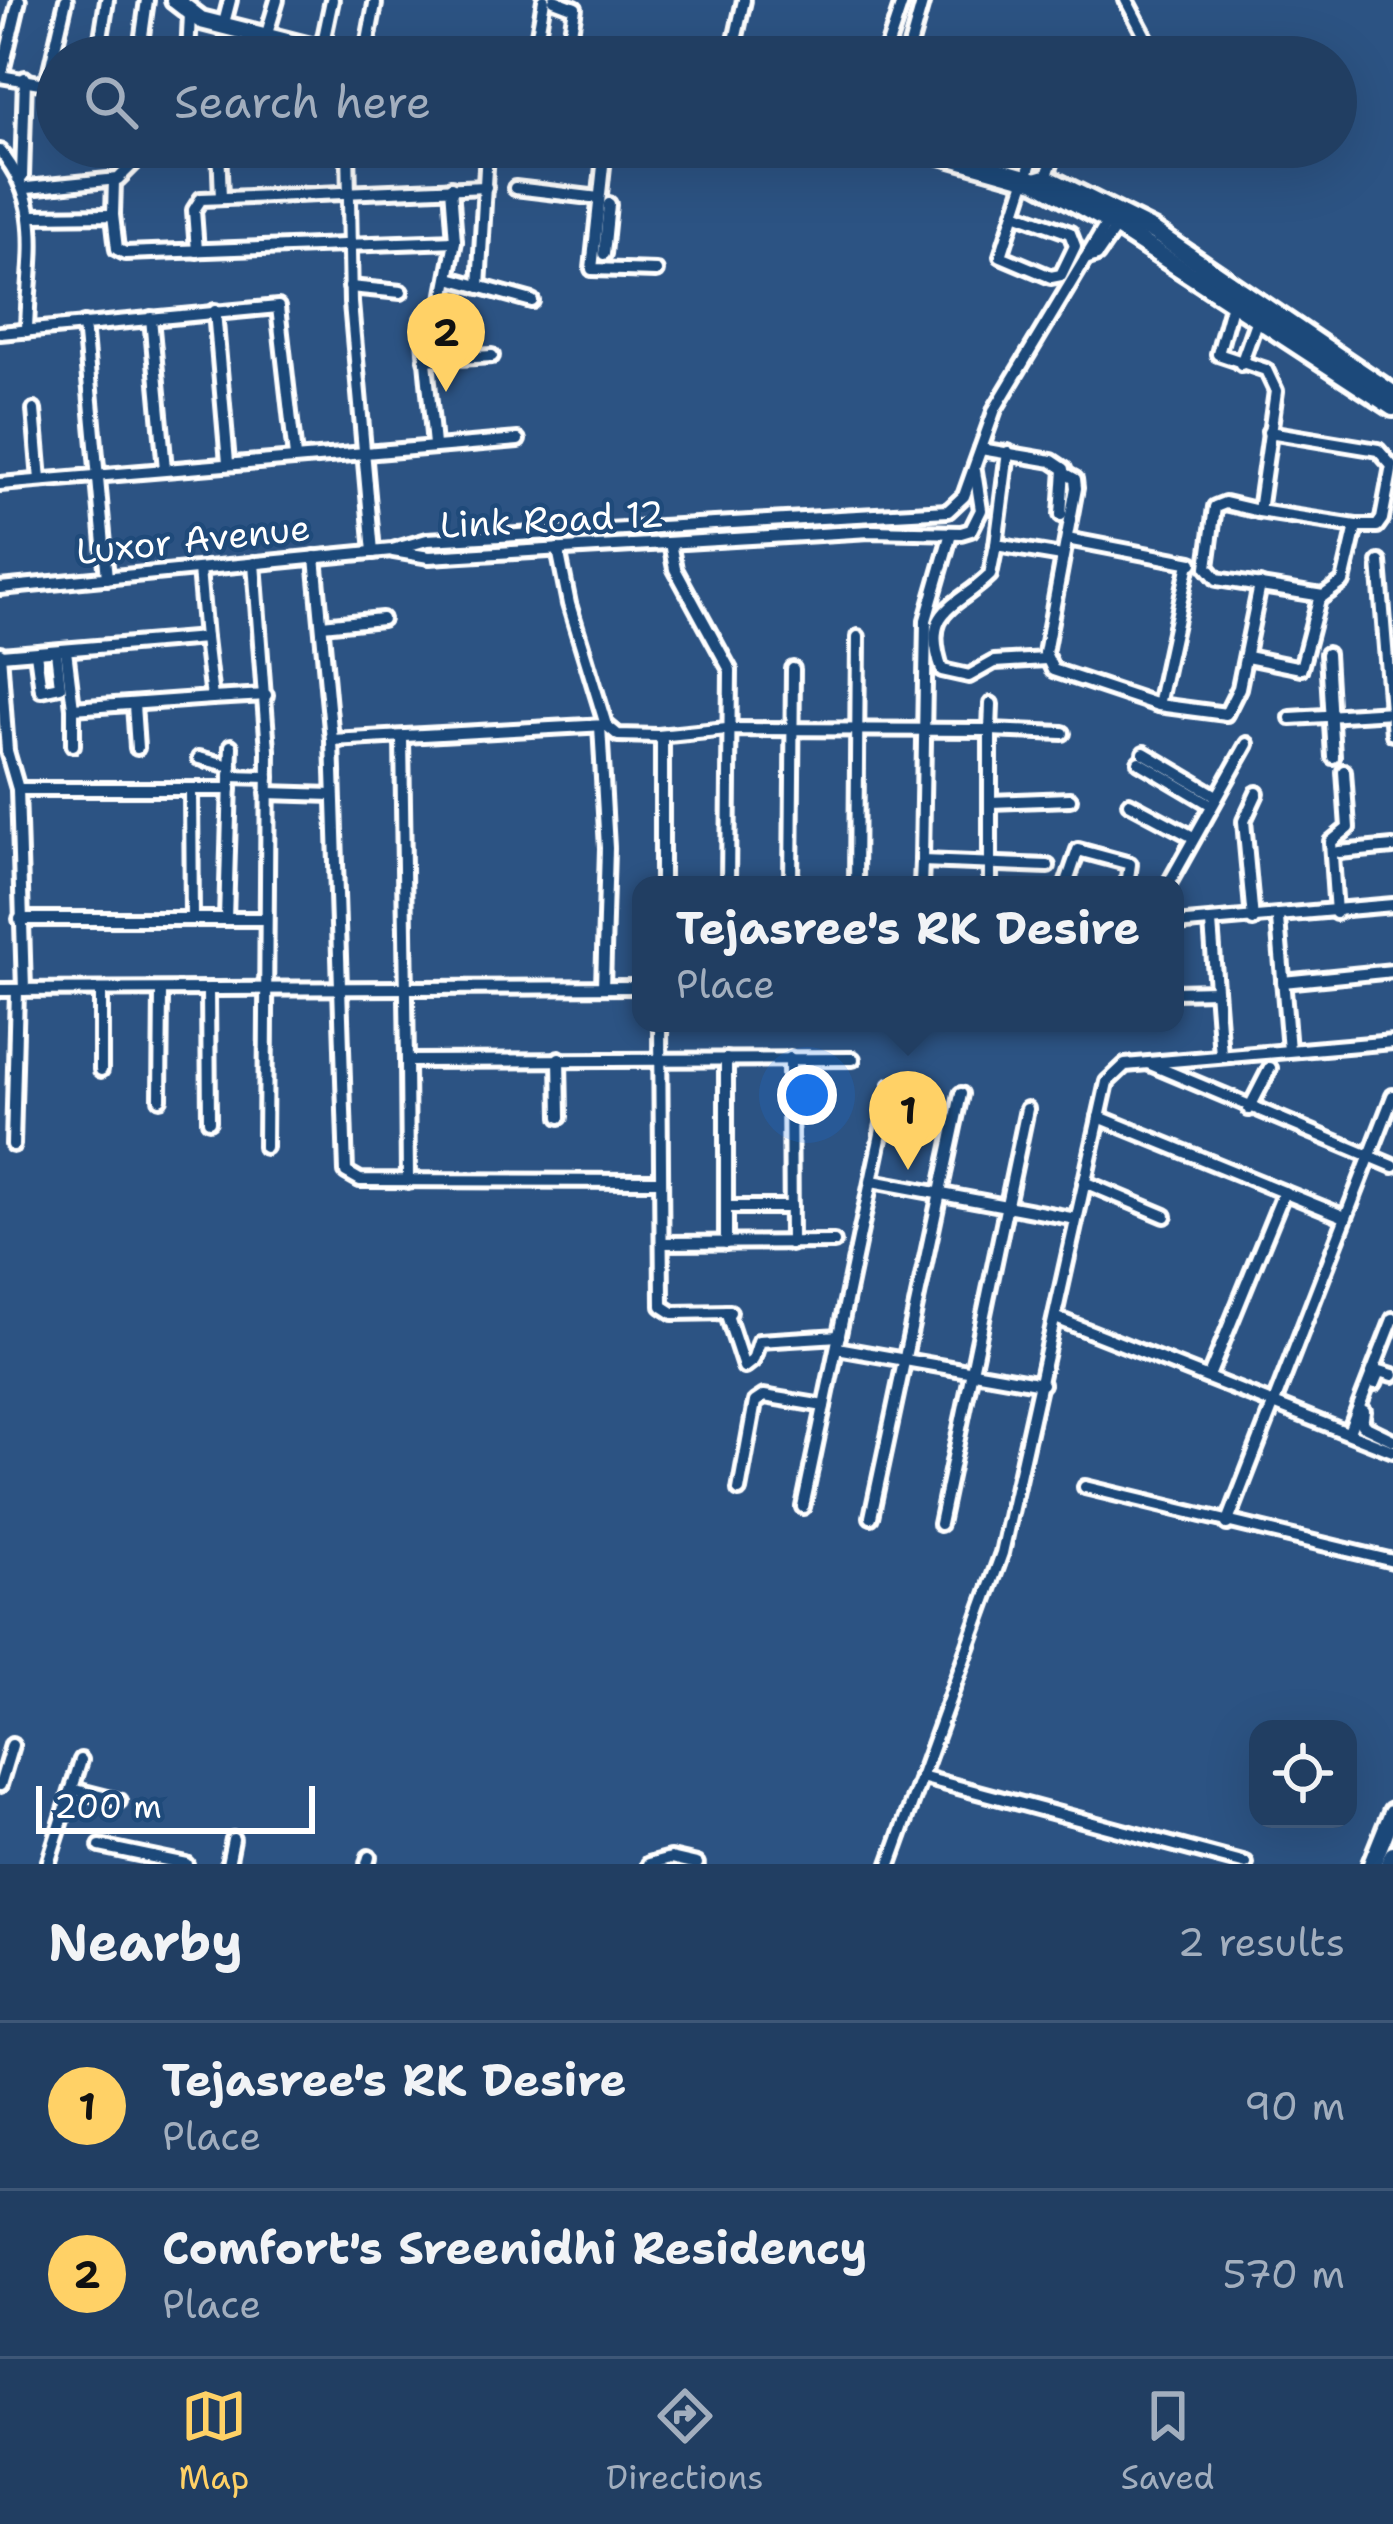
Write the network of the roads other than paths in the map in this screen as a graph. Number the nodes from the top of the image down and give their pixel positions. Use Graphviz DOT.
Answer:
graph roads {
  1 [pos="19,0"];
  2 [pos="66,0"];
  3 [pos="107,0"];
  4 [pos="147,0"];
  5 [pos="175,0"];
  6 [pos="230,0"];
  7 [pos="278,0"];
  8 [pos="332,0"];
  9 [pos="544,0"];
  10 [pos="554,0"];
  11 [pos="745,0"];
  12 [pos="903,0"];
  13 [pos="923,0"];
  14 [pos="1126,0"];
  15 [pos="375,4"];
  16 [pos="190,14"];
  17 [pos="223,27"];
  18 [pos="60,36"];
  19 [pos="101,36"];
  20 [pos="142,36"];
  21 [pos="189,36"];
  22 [pos="262,36"];
  23 [pos="266,36"];
  24 [pos="324,36"];
  25 [pos="368,36"];
  26 [pos="535,36"];
  27 [pos="571,36"];
  28 [pos="735,36"];
  29 [pos="891,36"];
  30 [pos="913,36"];
  31 [pos="1145,36"];
  32 [pos="0,76"];
  33 [pos="25,78"];
  34 [pos="36,81"];
  35 [pos="0,151"];
  36 [pos="127,168"];
  37 [pos="220,168"];
  38 [pos="348,168"];
  39 [pos="487,168"];
  40 [pos="605,168"];
  41 [pos="995,168"];
  42 [pos="1036,168"];
  43 [pos="1044,168"];
  44 [pos="1036,179"];
  45 [pos="114,180"];
  46 [pos="24,182"];
  47 [pos="486,187"];
  48 [pos="451,188"];
  49 [pos="514,188"];
  50 [pos="348,192"];
  51 [pos="221,198"];
  52 [pos="604,201"];
  53 [pos="1015,213"];
  54 [pos="113,215"];
  55 [pos="32,217"];
  56 [pos="1113,219"];
  57 [pos="455,241"];
  58 [pos="349,243"];
  59 [pos="197,251"];
  60 [pos="656,271"];
  61 [pos="449,278"];
  62 [pos="350,287"];
  63 [pos="479,287"];
  64 [pos="401,292"];
  65 [pos="532,301"];
  66 [pos="1232,303"];
  67 [pos="215,311"];
  68 [pos="441,315"];
  69 [pos="151,318"];
  70 [pos="422,319"];
  71 [pos="1257,319"];
  72 [pos="84,324"];
  73 [pos="27,331"];
  74 [pos="0,333"];
  75 [pos="492,356"];
  76 [pos="425,360"];
  77 [pos="1240,364"];
  78 [pos="1387,396"];
  79 [pos="34,410"];
  80 [pos="1269,431"];
  81 [pos="518,440"];
  82 [pos="434,445"];
  83 [pos="981,449"];
  84 [pos="1008,452"];
  85 [pos="363,453"];
  86 [pos="295,457"];
  87 [pos="228,463"];
  88 [pos="974,468"];
  89 [pos="165,469"];
  90 [pos="1066,474"];
  91 [pos="97,475"];
  92 [pos="40,480"];
  93 [pos="0,484"];
  94 [pos="1259,511"];
  95 [pos="1061,514"];
  96 [pos="1356,526"];
  97 [pos="952,533"];
  98 [pos="1067,539"];
  99 [pos="670,543"];
  100 [pos="996,545"];
  101 [pos="558,549"];
  102 [pos="392,550"];
  103 [pos="373,552"];
  104 [pos="1062,556"];
  105 [pos="315,557"];
  106 [pos="1189,562"];
  107 [pos="1378,562"];
  108 [pos="254,563"];
  109 [pos="1207,567"];
  110 [pos="199,569"];
  111 [pos="106,578"];
  112 [pos="941,580"];
  113 [pos="1260,585"];
  114 [pos="0,588"];
  115 [pos="1387,589"];
  116 [pos="961,595"];
  117 [pos="935,596"];
  118 [pos="1323,596"];
  119 [pos="947,607"];
  120 [pos="382,619"];
  121 [pos="322,625"];
  122 [pos="205,638"];
  123 [pos="858,638"];
  124 [pos="0,652"];
  125 [pos="60,652"];
  126 [pos="1327,654"];
  127 [pos="36,655"];
  128 [pos="1247,658"];
  129 [pos="1046,659"];
  130 [pos="793,669"];
  131 [pos="266,695"];
  132 [pos="212,698"];
  133 [pos="991,704"];
  134 [pos="134,705"];
  135 [pos="1158,706"];
  136 [pos="73,708"];
  137 [pos="1392,712"];
  138 [pos="1331,716"];
  139 [pos="1291,718"];
  140 [pos="603,726"];
  141 [pos="727,729"];
  142 [pos="922,730"];
  143 [pos="990,730"];
  144 [pos="791,731"];
  145 [pos="858,732"];
  146 [pos="1063,733"];
  147 [pos="1393,734"];
  148 [pos="658,736"];
  149 [pos="332,740"];
  150 [pos="403,740"];
  151 [pos="1247,744"];
  152 [pos="73,745"];
  153 [pos="231,746"];
  154 [pos="136,748"];
  155 [pos="1141,757"];
  156 [pos="1333,757"];
  157 [pos="199,758"];
  158 [pos="1343,771"];
  159 [pos="230,777"];
  160 [pos="268,777"];
  161 [pos="18,789"];
  162 [pos="191,790"];
  163 [pos="267,794"];
  164 [pos="1257,794"];
  165 [pos="334,795"];
  166 [pos="1070,799"];
  167 [pos="1212,800"];
  168 [pos="990,802"];
  169 [pos="1129,803"];
  170 [pos="1193,837"];
  171 [pos="1393,848"];
  172 [pos="1339,852"];
  173 [pos="989,860"];
  174 [pos="922,861"];
  175 [pos="1048,866"];
  176 [pos="662,876"];
  177 [pos="728,876"];
  178 [pos="791,876"];
  179 [pos="856,876"];
  180 [pos="922,876"];
  181 [pos="990,876"];
  182 [pos="1069,876"];
  183 [pos="1128,876"];
  184 [pos="1173,876"];
  185 [pos="1393,904"];
  186 [pos="1336,913"];
  187 [pos="192,919"];
  188 [pos="226,919"];
  189 [pos="265,919"];
  190 [pos="1278,919"];
  191 [pos="20,920"];
  192 [pos="1253,920"];
  193 [pos="1211,923"];
  194 [pos="1184,924"];
  195 [pos="1393,971"];
  196 [pos="1282,982"];
  197 [pos="603,987"];
  198 [pos="632,987"];
  199 [pos="268,989"];
  200 [pos="0,990"];
  201 [pos="21,990"];
  202 [pos="101,990"];
  203 [pos="208,990"];
  204 [pos="339,990"];
  205 [pos="161,991"];
  206 [pos="406,991"];
  207 [pos="1216,991"];
  208 [pos="1184,992"];
  209 [pos="660,1032"];
  210 [pos="1393,1042"];
  211 [pos="1289,1050"];
  212 [pos="1221,1055"];
  213 [pos="660,1056"];
  214 [pos="559,1058"];
  215 [pos="790,1058"];
  216 [pos="726,1059"];
  217 [pos="853,1059"];
  218 [pos="407,1060"];
  219 [pos="1147,1062"];
  220 [pos="1270,1068"];
  221 [pos="100,1070"];
  222 [pos="892,1086"];
  223 [pos="961,1094"];
  224 [pos="1393,1096"];
  225 [pos="160,1099"];
  226 [pos="1027,1109"];
  227 [pos="1250,1109"];
  228 [pos="560,1117"];
  229 [pos="1100,1117"];
  230 [pos="209,1121"];
  231 [pos="13,1145"];
  232 [pos="265,1147"];
  233 [pos="1369,1156"];
  234 [pos="1393,1166"];
  235 [pos="408,1181"];
  236 [pos="659,1181"];
  237 [pos="872,1181"];
  238 [pos="1084,1182"];
  239 [pos="1284,1192"];
  240 [pos="941,1194"];
  241 [pos="1006,1206"];
  242 [pos="726,1207"];
  243 [pos="791,1207"];
  244 [pos="1165,1216"];
  245 [pos="1346,1217"];
  246 [pos="1076,1219"];
  247 [pos="834,1242"];
  248 [pos="662,1243"];
  249 [pos="726,1243"];
  250 [pos="791,1244"];
  251 [pos="1056,1318"];
  252 [pos="1393,1319"];
  253 [pos="838,1342"];
  254 [pos="905,1360"];
  255 [pos="972,1372"];
  256 [pos="1393,1375"];
  257 [pos="1210,1376"];
  258 [pos="1042,1384"];
  259 [pos="1274,1400"];
  260 [pos="824,1406"];
  261 [pos="1349,1432"];
  262 [pos="1371,1435"];
  263 [pos="1393,1440"];
  264 [pos="1393,1450"];
  265 [pos="1084,1487"];
  266 [pos="739,1490"];
  267 [pos="803,1507"];
  268 [pos="871,1517"];
  269 [pos="940,1524"];
  270 [pos="1227,1524"];
  271 [pos="1393,1561"];
  272 [pos="12,1745"];
  273 [pos="81,1760"];
  274 [pos="921,1777"];
  275 [pos="0,1785"];
  276 [pos="72,1789"];
  277 [pos="119,1801"];
  278 [pos="1393,1812"];
  279 [pos="233,1840"];
  280 [pos="100,1846"];
  281 [pos="1393,1855"];
  282 [pos="688,1863"];
  283 [pos="1378,1863"];
  284 [pos="48,1864"];
  285 [pos="186,1864"];
  286 [pos="228,1864"];
  287 [pos="649,1864"];
  288 [pos="890,1864"];
  289 [pos="1246,1864"];
  1 -- 32 [label="street"];
  2 -- 18 [label="street"];
  3 -- 19 [label="street"];
  4 -- 20 [label="street"];
  5 -- 16 [label="main road"];
  6 -- 17 [label="street"];
  7 -- 23 [label="street"];
  8 -- 24 [label="street"];
  9 -- 26 [label="street"];
  10 -- 27 [label="street"];
  11 -- 28 [label="street"];
  12 -- 29 [label="street"];
  13 -- 30 [label="street"];
  14 -- 31 [label="street"];
  15 -- 25 [label="street"];
  16 -- 17 [label="main road"];
  16 -- 21 [label="street"];
  17 -- 22 [label="main road"];
  32 -- 33 [label="street"];
  33 -- 34 [label="street"];
  33 -- 46 [label="street"];
  35 -- 46 [label="street"];
  36 -- 45 [label="street"];
  37 -- 51 [label="street"];
  38 -- 50 [label="street"];
  39 -- 47 [label="street"];
  40 -- 52 [label="street"];
  41 -- 44 [label="main road"];
  42 -- 44 [label="street"];
  43 -- 44 [label="street"];
  44 -- 53 [label="street"];
  44 -- 56 [label="main road"];
  44 -- 56 [label="main road"];
  45 -- 46 [label="street"];
  45 -- 54 [label="street"];
  46 -- 55 [label="street"];
  47 -- 48 [label="street"];
  47 -- 63 [label="street"];
  48 -- 50 [label="street"];
  48 -- 57 [label="street"];
  49 -- 52 [label="street"];
  50 -- 51 [label="street"];
  50 -- 58 [label="street"];
  51 -- 59 [label="street"];
  52 -- 60 [label="street"];
  53 -- 53 [label="street"];
  54 -- 55 [label="street"];
  54 -- 59 [label="street"];
  55 -- 73 [label="street"];
  56 -- 66 [label="main road"];
  56 -- 78 [label="main road"];
  56 -- 83 [label="street, Link Road 12"];
  57 -- 58 [label="street"];
  57 -- 61 [label="street"];
  58 -- 59 [label="street"];
  58 -- 62 [label="street"];
  61 -- 63 [label="street"];
  61 -- 68 [label="street"];
  62 -- 64 [label="street"];
  62 -- 85 [label="street"];
  63 -- 65 [label="street"];
  66 -- 71 [label="main road"];
  66 -- 77 [label="street"];
  67 -- 69 [label="street"];
  67 -- 86 [label="street"];
  67 -- 87 [label="street"];
  69 -- 72 [label="street"];
  69 -- 89 [label="street"];
  70 -- 76 [label="street"];
  71 -- 77 [label="street"];
  71 -- 78 [label="main road"];
  72 -- 73 [label="street"];
  72 -- 91 [label="street"];
  73 -- 74 [label="street"];
  75 -- 76 [label="street"];
  76 -- 82 [label="street"];
  77 -- 80 [label="street"];
  79 -- 92 [label="street"];
  80 -- 94 [label="street"];
  80 -- 96 [label="street"];
  81 -- 82 [label="street"];
  82 -- 85 [label="street"];
  83 -- 84 [label="street"];
  83 -- 88 [label="street, Link Road 12"];
  84 -- 90 [label="street"];
  84 -- 100 [label="street"];
  85 -- 86 [label="street"];
  85 -- 103 [label="street"];
  86 -- 87 [label="street"];
  87 -- 89 [label="street"];
  88 -- 97 [label="street, Link Road 12"];
  88 -- 102 [label="street, Link Road 12"];
  89 -- 91 [label="street"];
  90 -- 95 [label="street"];
  90 -- 98 [label="street"];
  91 -- 92 [label="street"];
  91 -- 111 [label="street"];
  92 -- 93 [label="street"];
  94 -- 96 [label="street"];
  94 -- 109 [label="street"];
  96 -- 118 [label="street"];
  97 -- 99 [label="street, Link Road 12"];
  97 -- 112 [label="street"];
  98 -- 104 [label="street"];
  98 -- 106 [label="street"];
  99 -- 101 [label="street, Link Road 12"];
  99 -- 141 [label="street"];
  100 -- 104 [label="street"];
  100 -- 116 [label="street"];
  101 -- 102 [label="street, Link Road 12"];
  101 -- 140 [label="street"];
  102 -- 103 [label="street, Luxor Avenue"];
  103 -- 105 [label="street, Luxor Avenue"];
  104 -- 129 [label="street"];
  105 -- 108 [label="street, Luxor Avenue"];
  105 -- 121 [label="street"];
  106 -- 109 [label="street"];
  106 -- 135 [label="street"];
  107 -- 115 [label="street"];
  108 -- 110 [label="street, Luxor Avenue"];
  108 -- 131 [label="street"];
  109 -- 113 [label="street"];
  110 -- 111 [label="street, Luxor Avenue"];
  110 -- 122 [label="street"];
  111 -- 114 [label="street, Luxor Avenue"];
  112 -- 116 [label="street"];
  112 -- 117 [label="street"];
  113 -- 118 [label="street"];
  113 -- 128 [label="street"];
  115 -- 137 [label="street"];
  116 -- 119 [label="street"];
  117 -- 119 [label="street"];
  117 -- 142 [label="street"];
  118 -- 128 [label="street"];
  119 -- 129 [label="street"];
  120 -- 121 [label="street"];
  121 -- 149 [label="street"];
  122 -- 125 [label="street"];
  122 -- 132 [label="street"];
  123 -- 145 [label="street"];
  124 -- 127 [label="street"];
  124 -- 161 [label="street"];
  125 -- 127 [label="street"];
  125 -- 127 [label="street"];
  125 -- 136 [label="street"];
  126 -- 138 [label="street"];
  128 -- 135 [label="street"];
  129 -- 135 [label="street"];
  130 -- 144 [label="street"];
  131 -- 132 [label="street"];
  131 -- 160 [label="street"];
  132 -- 134 [label="street"];
  133 -- 143 [label="street"];
  134 -- 136 [label="street"];
  134 -- 154 [label="street"];
  136 -- 152 [label="street"];
  137 -- 138 [label="street"];
  137 -- 147 [label="street"];
  138 -- 139 [label="street"];
  138 -- 156 [label="street"];
  140 -- 148 [label="street"];
  140 -- 150 [label="street"];
  140 -- 197 [label="street"];
  141 -- 144 [label="street"];
  141 -- 148 [label="street"];
  141 -- 177 [label="street"];
  142 -- 143 [label="street"];
  142 -- 145 [label="street"];
  142 -- 174 [label="street"];
  143 -- 146 [label="street"];
  143 -- 168 [label="street"];
  144 -- 145 [label="street"];
  144 -- 178 [label="street"];
  145 -- 179 [label="street"];
  148 -- 176 [label="street"];
  149 -- 150 [label="street"];
  149 -- 165 [label="street"];
  150 -- 206 [label="street"];
  151 -- 167 [label="street"];
  153 -- 159 [label="street"];
  155 -- 167 [label="street"];
  157 -- 159 [label="street"];
  158 -- 186 [label="street"];
  159 -- 160 [label="street"];
  159 -- 162 [label="street"];
  159 -- 188 [label="street"];
  160 -- 163 [label="street"];
  161 -- 162 [label="street"];
  161 -- 191 [label="street"];
  162 -- 187 [label="street"];
  163 -- 165 [label="street"];
  163 -- 189 [label="street"];
  164 -- 192 [label="street"];
  165 -- 204 [label="street"];
  166 -- 168 [label="street"];
  167 -- 170 [label="street"];
  168 -- 173 [label="street"];
  169 -- 170 [label="street"];
  170 -- 184 [label="street"];
  171 -- 172 [label="street"];
  173 -- 174 [label="street"];
  173 -- 175 [label="street"];
  173 -- 181 [label="street"];
  174 -- 180 [label="street"];
  182 -- 183 [label="street"];
  185 -- 186 [label="street"];
  186 -- 190 [label="street"];
  187 -- 188 [label="street"];
  187 -- 191 [label="street"];
  188 -- 189 [label="street"];
  189 -- 199 [label="street"];
  190 -- 192 [label="street"];
  190 -- 196 [label="street"];
  191 -- 201 [label="street"];
  192 -- 193 [label="street"];
  193 -- 194 [label="street"];
  193 -- 207 [label="street"];
  195 -- 196 [label="street"];
  196 -- 211 [label="street"];
  197 -- 198 [label="street"];
  197 -- 206 [label="street"];
  199 -- 203 [label="street"];
  199 -- 204 [label="street"];
  199 -- 232 [label="street"];
  200 -- 201 [label="street"];
  201 -- 202 [label="street"];
  201 -- 231 [label="street"];
  202 -- 205 [label="street"];
  202 -- 221 [label="street"];
  203 -- 205 [label="street"];
  203 -- 230 [label="street"];
  204 -- 206 [label="street"];
  204 -- 235 [label="street"];
  205 -- 225 [label="street"];
  206 -- 218 [label="street"];
  207 -- 208 [label="street"];
  207 -- 212 [label="street"];
  209 -- 213 [label="street"];
  210 -- 211 [label="street"];
  211 -- 212 [label="street"];
  212 -- 219 [label="street"];
  213 -- 214 [label="street"];
  213 -- 216 [label="street"];
  213 -- 236 [label="street"];
  214 -- 218 [label="street"];
  214 -- 228 [label="street"];
  215 -- 216 [label="street"];
  215 -- 217 [label="street"];
  215 -- 243 [label="street"];
  216 -- 242 [label="street"];
  218 -- 235 [label="street"];
  219 -- 227 [label="street"];
  219 -- 229 [label="street"];
  220 -- 227 [label="street"];
  222 -- 237 [label="street"];
  223 -- 240 [label="street"];
  224 -- 233 [label="street"];
  226 -- 241 [label="street"];
  227 -- 233 [label="street"];
  229 -- 238 [label="street"];
  229 -- 239 [label="street"];
  233 -- 234 [label="street"];
  233 -- 245 [label="street"];
  235 -- 236 [label="street"];
  236 -- 248 [label="street"];
  237 -- 240 [label="street"];
  237 -- 253 [label="street"];
  238 -- 244 [label="street"];
  238 -- 246 [label="street"];
  239 -- 245 [label="street"];
  239 -- 257 [label="street"];
  240 -- 241 [label="street"];
  240 -- 254 [label="street"];
  241 -- 246 [label="street"];
  241 -- 255 [label="street"];
  242 -- 243 [label="street"];
  242 -- 249 [label="street"];
  243 -- 250 [label="street"];
  245 -- 259 [label="street"];
  246 -- 251 [label="street"];
  247 -- 250 [label="street"];
  248 -- 249 [label="street"];
  248 -- 253 [label="street"];
  249 -- 250 [label="street"];
  251 -- 257 [label="street"];
  251 -- 258 [label="street"];
  252 -- 261 [label="street"];
  253 -- 254 [label="street"];
  253 -- 260 [label="street"];
  254 -- 255 [label="street"];
  254 -- 268 [label="street"];
  255 -- 258 [label="street"];
  255 -- 269 [label="street"];
  256 -- 262 [label="street"];
  257 -- 259 [label="street"];
  258 -- 274 [label="street"];
  259 -- 261 [label="street"];
  259 -- 270 [label="street"];
  260 -- 266 [label="street"];
  260 -- 267 [label="street"];
  261 -- 262 [label="street"];
  262 -- 263 [label="street"];
  262 -- 264 [label="street"];
  265 -- 270 [label="street"];
  270 -- 271 [label="street"];
  272 -- 275 [label="street"];
  273 -- 276 [label="street"];
  274 -- 288 [label="street"];
  274 -- 289 [label="street"];
  276 -- 277 [label="street"];
  276 -- 284 [label="street"];
  278 -- 283 [label="main road"];
  279 -- 286 [label="street"];
  280 -- 285 [label="street"];
  281 -- 283 [label="main road"];
  282 -- 287 [label="street"];
}
